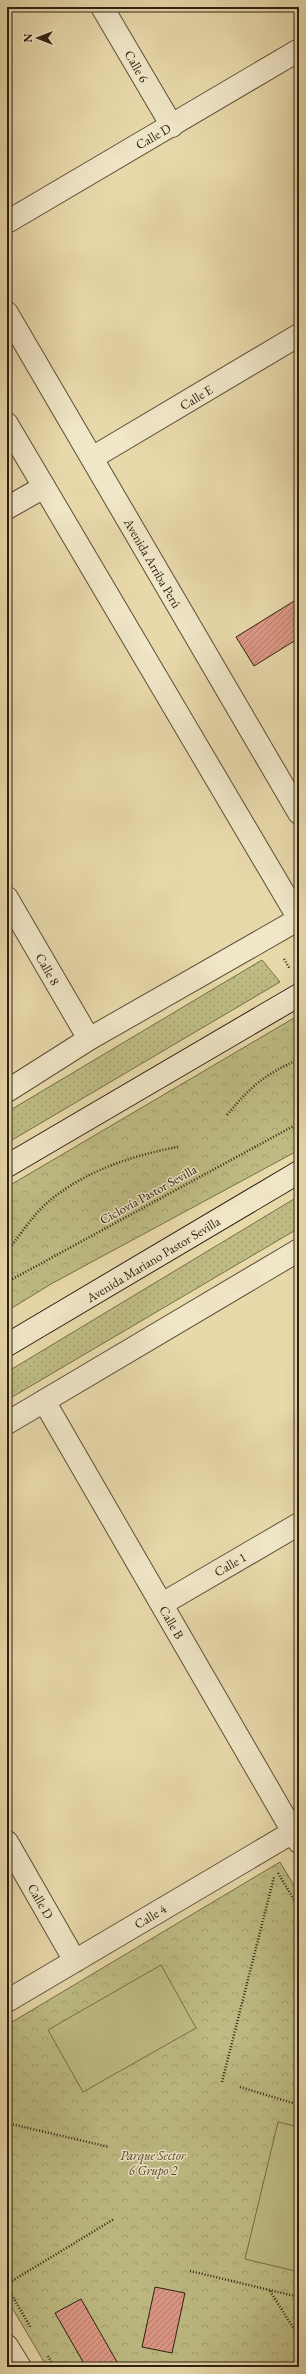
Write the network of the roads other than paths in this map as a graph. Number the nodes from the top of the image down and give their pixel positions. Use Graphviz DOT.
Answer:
graph roads {
  1 [pos="102,7"];
  2 [pos="299,50"];
  3 [pos="172,126"];
  4 [pos="7,222"];
  5 [pos="7,313"];
  6 [pos="299,335"];
  7 [pos="7,424"];
  8 [pos="92,458"];
  9 [pos="44,486"];
  10 [pos="7,508"];
  11 [pos="299,813"];
  12 [pos="7,898"];
  13 [pos="299,919"];
  14 [pos="299,995"];
  15 [pos="89,1039"];
  16 [pos="7,1091"];
  17 [pos="7,1166"];
  18 [pos="299,1172"];
  19 [pos="299,1250"];
  20 [pos="7,1345"];
  21 [pos="44,1401"];
  22 [pos="7,1423"];
  23 [pos="299,1524"];
  24 [pos="162,1604"];
  25 [pos="296,1837"];
  26 [pos="7,1842"];
  27 [pos="75,1961"];
  28 [pos="7,2001"];
  29 [pos="7,2346"];
  30 [pos="20,2367"];
  1 -- 3 [label="street, Calle 6"];
  2 -- 3 [label="street, Calle D"];
  3 -- 4 [label="street, Calle D"];
  5 -- 8 [label="street, Avenida Arriba Perú"];
  6 -- 8 [label="street, Calle E"];
  7 -- 9 [label="street"];
  8 -- 11 [label="street, Avenida Arriba Perú"];
  9 -- 10 [label="street"];
  9 -- 13 [label="street"];
  12 -- 15 [label="street, Calle 8"];
  13 -- 15 [label="street"];
  14 -- 17 [label="street"];
  15 -- 16 [label="street"];
  18 -- 20 [label="street, Avenida Mariano Pastor Sevilla"];
  19 -- 21 [label="street"];
  21 -- 22 [label="street"];
  21 -- 24 [label="street, Calle B"];
  23 -- 24 [label="street, Calle 1"];
  24 -- 25 [label="street, Calle B"];
  25 -- 27 [label="street, Calle 4"];
  26 -- 27 [label="street, Calle D"];
  27 -- 28 [label="street, Calle 4"];
  29 -- 30 [label="street"];
}
